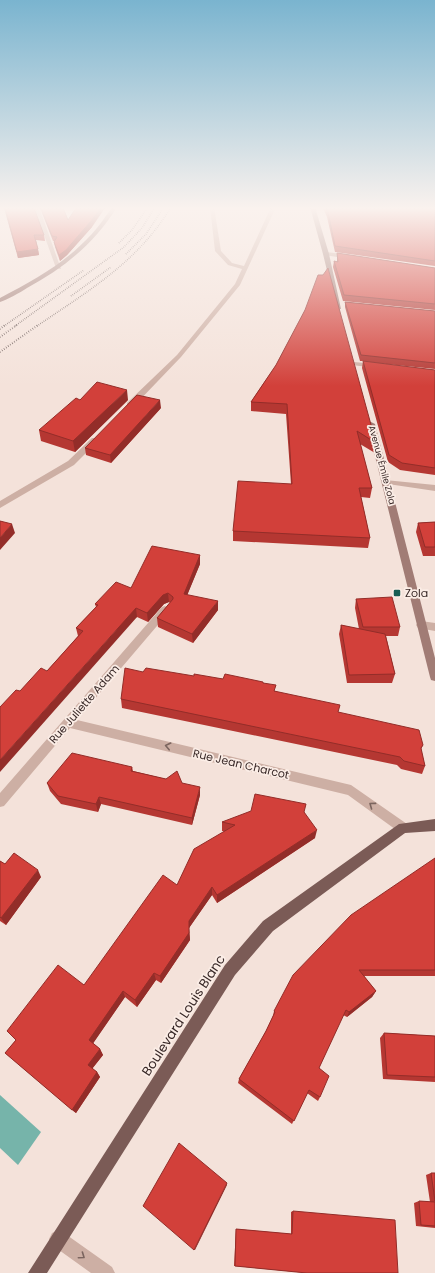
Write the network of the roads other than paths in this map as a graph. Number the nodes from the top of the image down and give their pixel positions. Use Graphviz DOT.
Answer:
graph roads {
  1 [pos="239,266"];
  2 [pos="330,266"];
  3 [pos="59,268"];
  4 [pos="245,268"];
  5 [pos="0,300"];
  6 [pos="342,319"];
  7 [pos="354,363"];
  8 [pos="384,367"];
  9 [pos="125,410"];
  10 [pos="368,414"];
  11 [pos="98,436"];
  12 [pos="388,482"];
  13 [pos="435,488"];
  14 [pos="0,505"];
  15 [pos="168,606"];
  16 [pos="421,625"];
  17 [pos="435,626"];
  18 [pos="435,677"];
  19 [pos="68,723"];
  20 [pos="0,802"];
  21 [pos="435,825"];
  22 [pos="403,828"];
  23 [pos="58,1239"];
  24 [pos="37,1273"];
  25 [pos="106,1273"];
  1 -- 4 [label="street"];
  2 -- 6 [label="main road"];
  3 -- 5 [label="main road"];
  4 -- 9 [label="street"];
  7 -- 8 [label="street"];
  10 -- 12 [label="main road, Avenue Émile Zola"];
  11 -- 14 [label="street"];
  12 -- 13 [label="street"];
  12 -- 16 [label="main road, Avenue Émile Zola"];
  15 -- 19 [label="street, Rue Juliette Adam"];
  16 -- 17 [label="street"];
  16 -- 18 [label="main road, Avenue Émile Zola"];
  19 -- 20 [label="street, Rue Juliette Adam"];
  22 -- 19 [label="street, Rue Jean Charcot, one-way"];
  21 -- 22 [label="main road"];
  22 -- 23 [label="main road, Boulevard Louis Blanc"];
  23 -- 24 [label="main road, Boulevard Louis Blanc"];
  23 -- 25 [label="street, one-way"];
}
